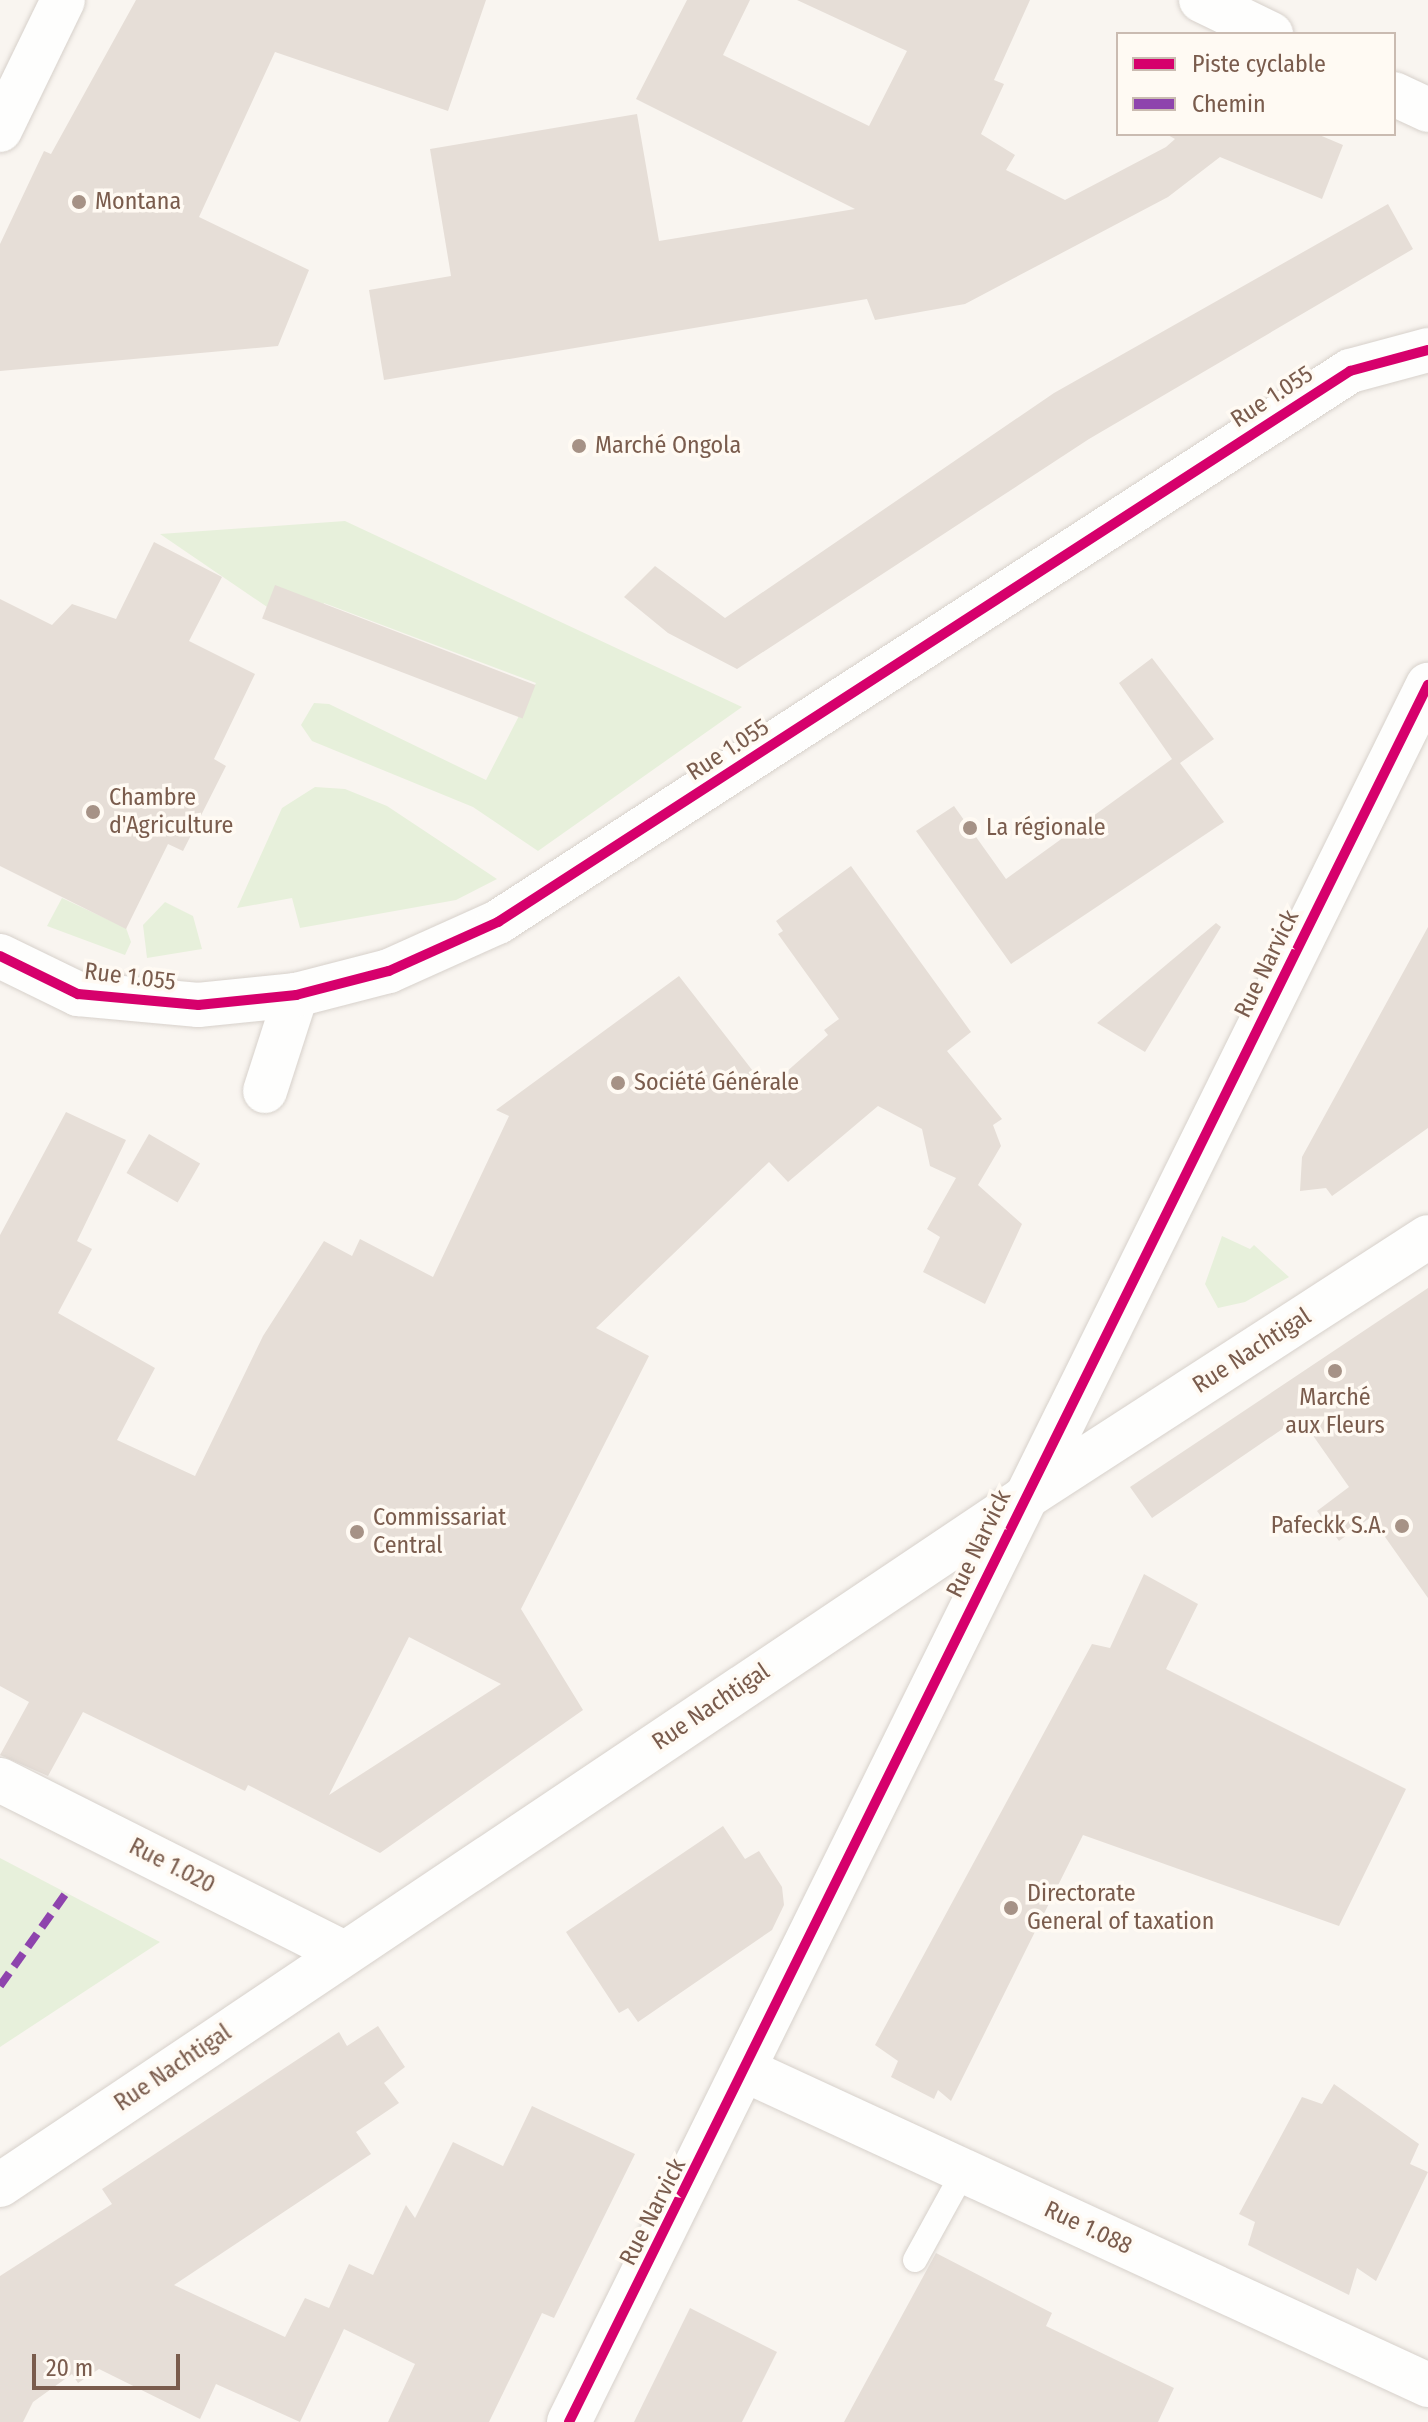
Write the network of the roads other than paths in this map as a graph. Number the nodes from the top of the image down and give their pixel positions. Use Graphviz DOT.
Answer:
graph roads {
  1 [pos="63,0"];
  2 [pos="1201,0"];
  3 [pos="1267,32"];
  4 [pos="1396,95"];
  5 [pos="1428,110"];
  6 [pos="0,130"];
  7 [pos="1428,350"];
  8 [pos="1428,685"];
  9 [pos="0,956"];
  10 [pos="296,995"];
  11 [pos="265,1091"];
  12 [pos="1428,1237"];
  13 [pos="1023,1499"];
  14 [pos="0,1780"];
  15 [pos="344,1953"];
  16 [pos="747,2071"];
  17 [pos="964,2171"];
  18 [pos="0,2185"];
  19 [pos="915,2260"];
  20 [pos="1428,2385"];
  21 [pos="569,2422"];
  1 -- 6 [label="street"];
  2 -- 3 [label="street"];
  4 -- 5 [label="street"];
  7 -- 10 [label="street, Rue 1.055"];
  8 -- 13 [label="street, Rue Narvick"];
  9 -- 10 [label="street, Rue 1.055"];
  10 -- 11 [label="street"];
  12 -- 13 [label="street, Rue Nachtigal"];
  13 -- 15 [label="street, Rue Nachtigal"];
  13 -- 16 [label="street, Rue Narvick"];
  14 -- 15 [label="street, Rue 1.020"];
  15 -- 18 [label="street, Rue Nachtigal"];
  16 -- 17 [label="street, Rue 1.088"];
  16 -- 21 [label="street, Rue Narvick"];
  17 -- 19 [label="lane"];
  17 -- 20 [label="street, Rue 1.088"];
}
